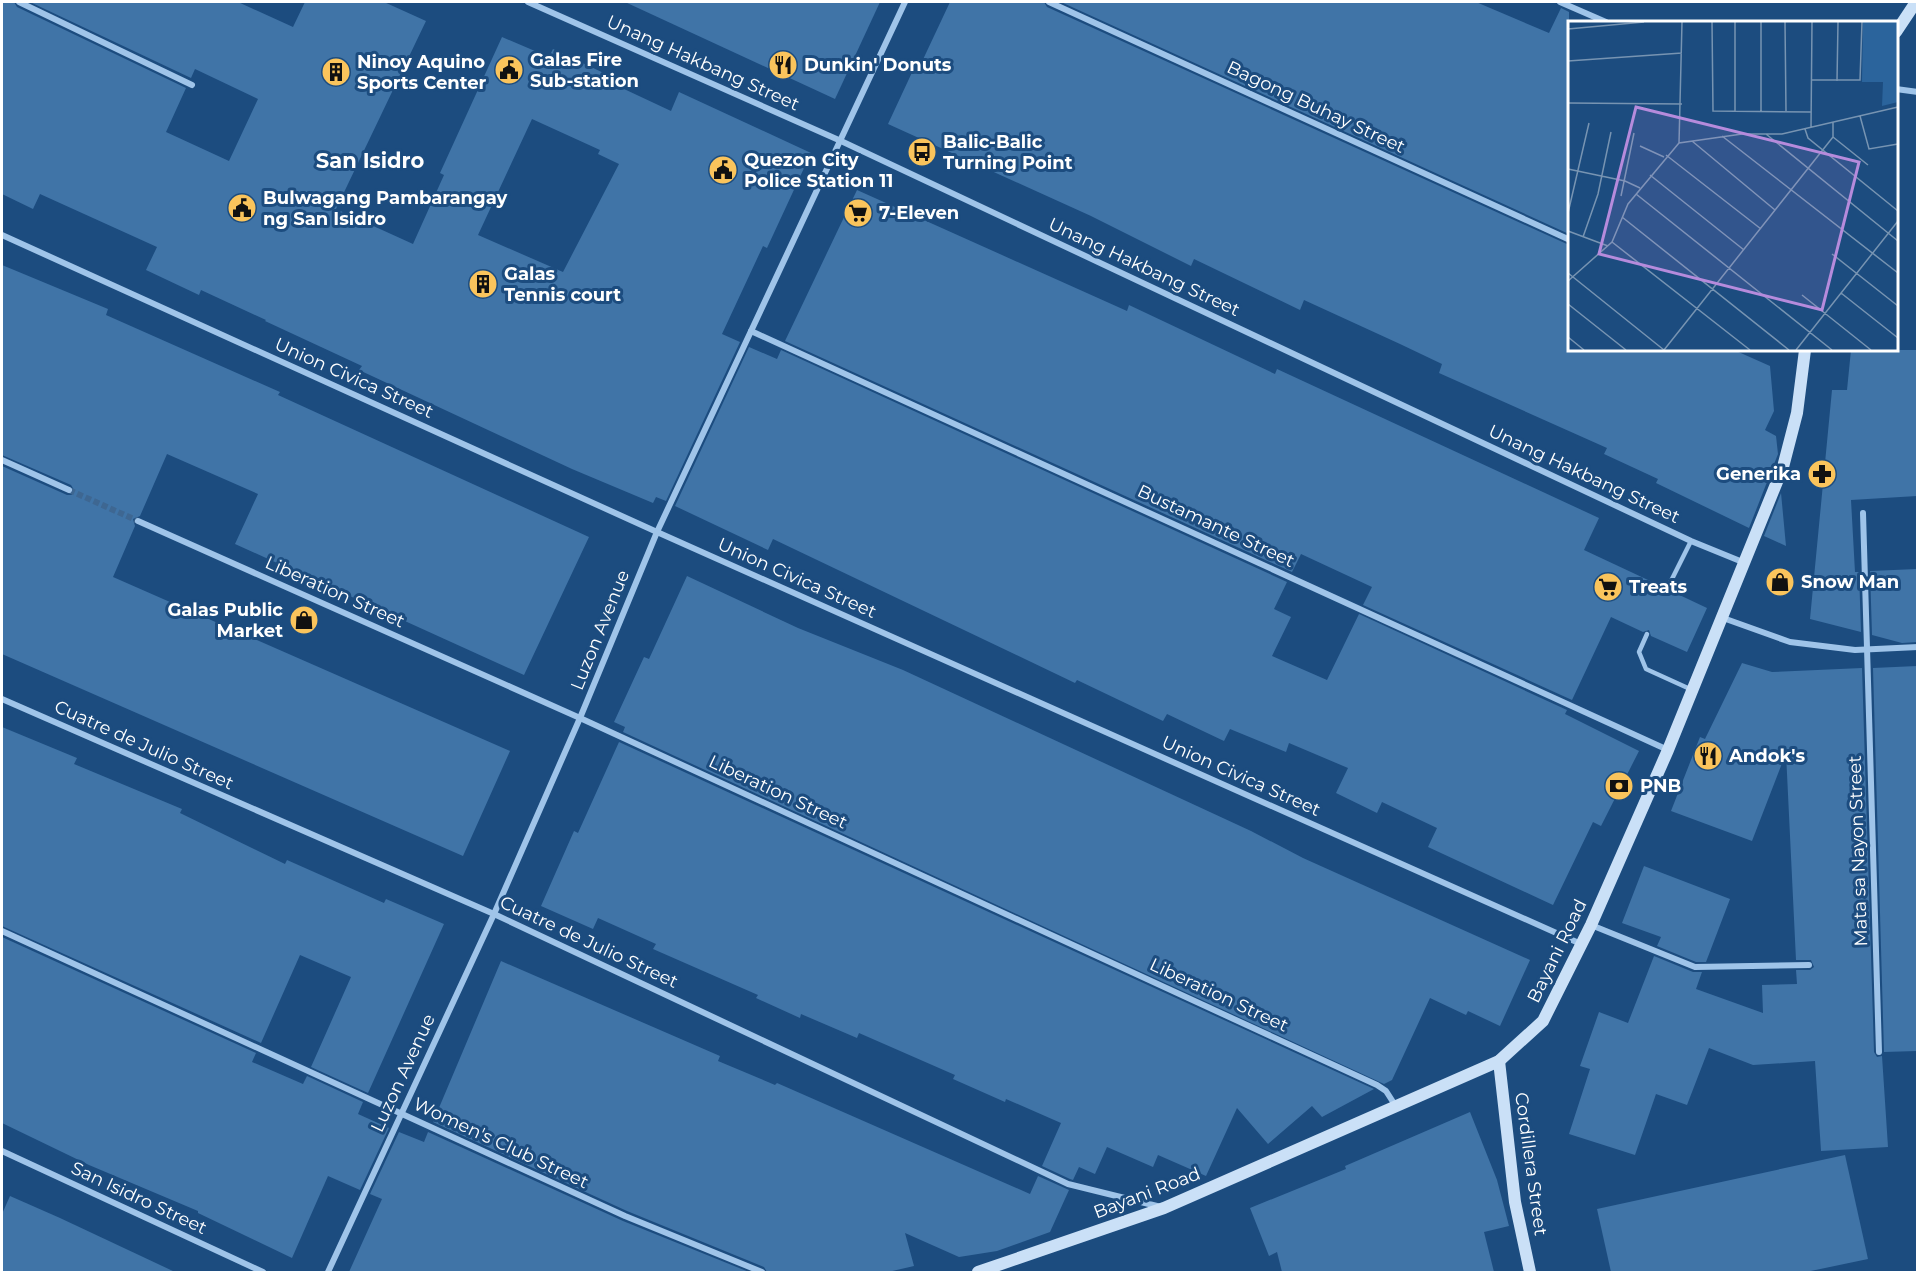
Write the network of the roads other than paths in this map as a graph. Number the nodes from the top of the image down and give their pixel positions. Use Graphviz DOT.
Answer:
graph roads {
  1 [pos="19,2"];
  2 [pos="528,2"];
  3 [pos="905,2"];
  4 [pos="1049,2"];
  5 [pos="1560,2"];
  6 [pos="1916,2"];
  7 [pos="1604,21"];
  8 [pos="1898,29"];
  9 [pos="192,85"];
  10 [pos="1898,89"];
  11 [pos="1917,92"];
  12 [pos="841,141"];
  13 [pos="2,235"];
  14 [pos="1568,240"];
  15 [pos="751,331"];
  16 [pos="1805,351"];
  17 [pos="2,460"];
  18 [pos="69,490"];
  19 [pos="1863,513"];
  20 [pos="138,521"];
  21 [pos="657,531"];
  22 [pos="1691,541"];
  23 [pos="1745,564"];
  24 [pos="1667,589"];
  25 [pos="1723,618"];
  26 [pos="1647,634"];
  27 [pos="1917,647"];
  28 [pos="1867,650"];
  29 [pos="1693,690"];
  30 [pos="2,699"];
  31 [pos="580,718"];
  32 [pos="1668,750"];
  33 [pos="494,914"];
  34 [pos="1591,926"];
  35 [pos="2,931"];
  36 [pos="1582,944"];
  37 [pos="1809,965"];
  38 [pos="1880,1052"];
  39 [pos="1499,1061"];
  40 [pos="1395,1105"];
  41 [pos="400,1113"];
  42 [pos="2,1151"];
  43 [pos="1164,1208"];
  44 [pos="263,1272"];
  45 [pos="328,1272"];
  46 [pos="762,1272"];
  47 [pos="978,1272"];
  48 [pos="1530,1272"];
  1 -- 9 [label="street"];
  2 -- 12 [label="street, Unang Hakbang Street"];
  3 -- 12 [label="street, Luzon Avenue"];
  4 -- 14 [label="street, Bagong Buhay Street"];
  5 -- 7 [label="street"];
  6 -- 8 [label="street"];
  10 -- 11 [label="street"];
  12 -- 15 [label="street, Luzon Avenue"];
  12 -- 22 [label="street, Unang Hakbang Street"];
  13 -- 21 [label="street, Union Civica Street"];
  15 -- 21 [label="street, Luzon Avenue"];
  15 -- 32 [label="street, Bustamante Street"];
  16 -- 23 [label="street, Bayani Road"];
  17 -- 18 [label="street"];
  19 -- 28 [label="street, Mata sa Nayon Street"];
  20 -- 31 [label="street, Liberation Street"];
  21 -- 31 [label="street, Luzon Avenue"];
  21 -- 36 [label="street, Union Civica Street"];
  22 -- 23 [label="street, Unang Hakbang Street"];
  22 -- 24 [label="lane"];
  23 -- 25 [label="street, Bayani Road"];
  25 -- 28 [label="street"];
  25 -- 29 [label="street, Bayani Road"];
  26 -- 29 [label="lane"];
  27 -- 28 [label="street"];
  28 -- 38 [label="street, Mata sa Nayon Street"];
  29 -- 32 [label="street, Bayani Road"];
  30 -- 33 [label="street, Cuatre de Julio Street"];
  31 -- 33 [label="street, Luzon Avenue"];
  31 -- 40 [label="street, Liberation Street"];
  32 -- 34 [label="street, Bayani Road"];
  33 -- 41 [label="street, Luzon Avenue"];
  33 -- 43 [label="street, Cuatre de Julio Street"];
  34 -- 36 [label="street, Bayani Road"];
  34 -- 37 [label="street"];
  35 -- 41 [label="street, Women's Club Street"];
  36 -- 39 [label="street, Bayani Road"];
  39 -- 40 [label="street, Bayani Road"];
  39 -- 48 [label="street, Cordillera Street"];
  40 -- 43 [label="street, Bayani Road"];
  41 -- 45 [label="street, Luzon Avenue"];
  41 -- 46 [label="street, Women's Club Street"];
  42 -- 44 [label="street, San Isidro Street"];
  43 -- 47 [label="street, Bayani Road"];
}
